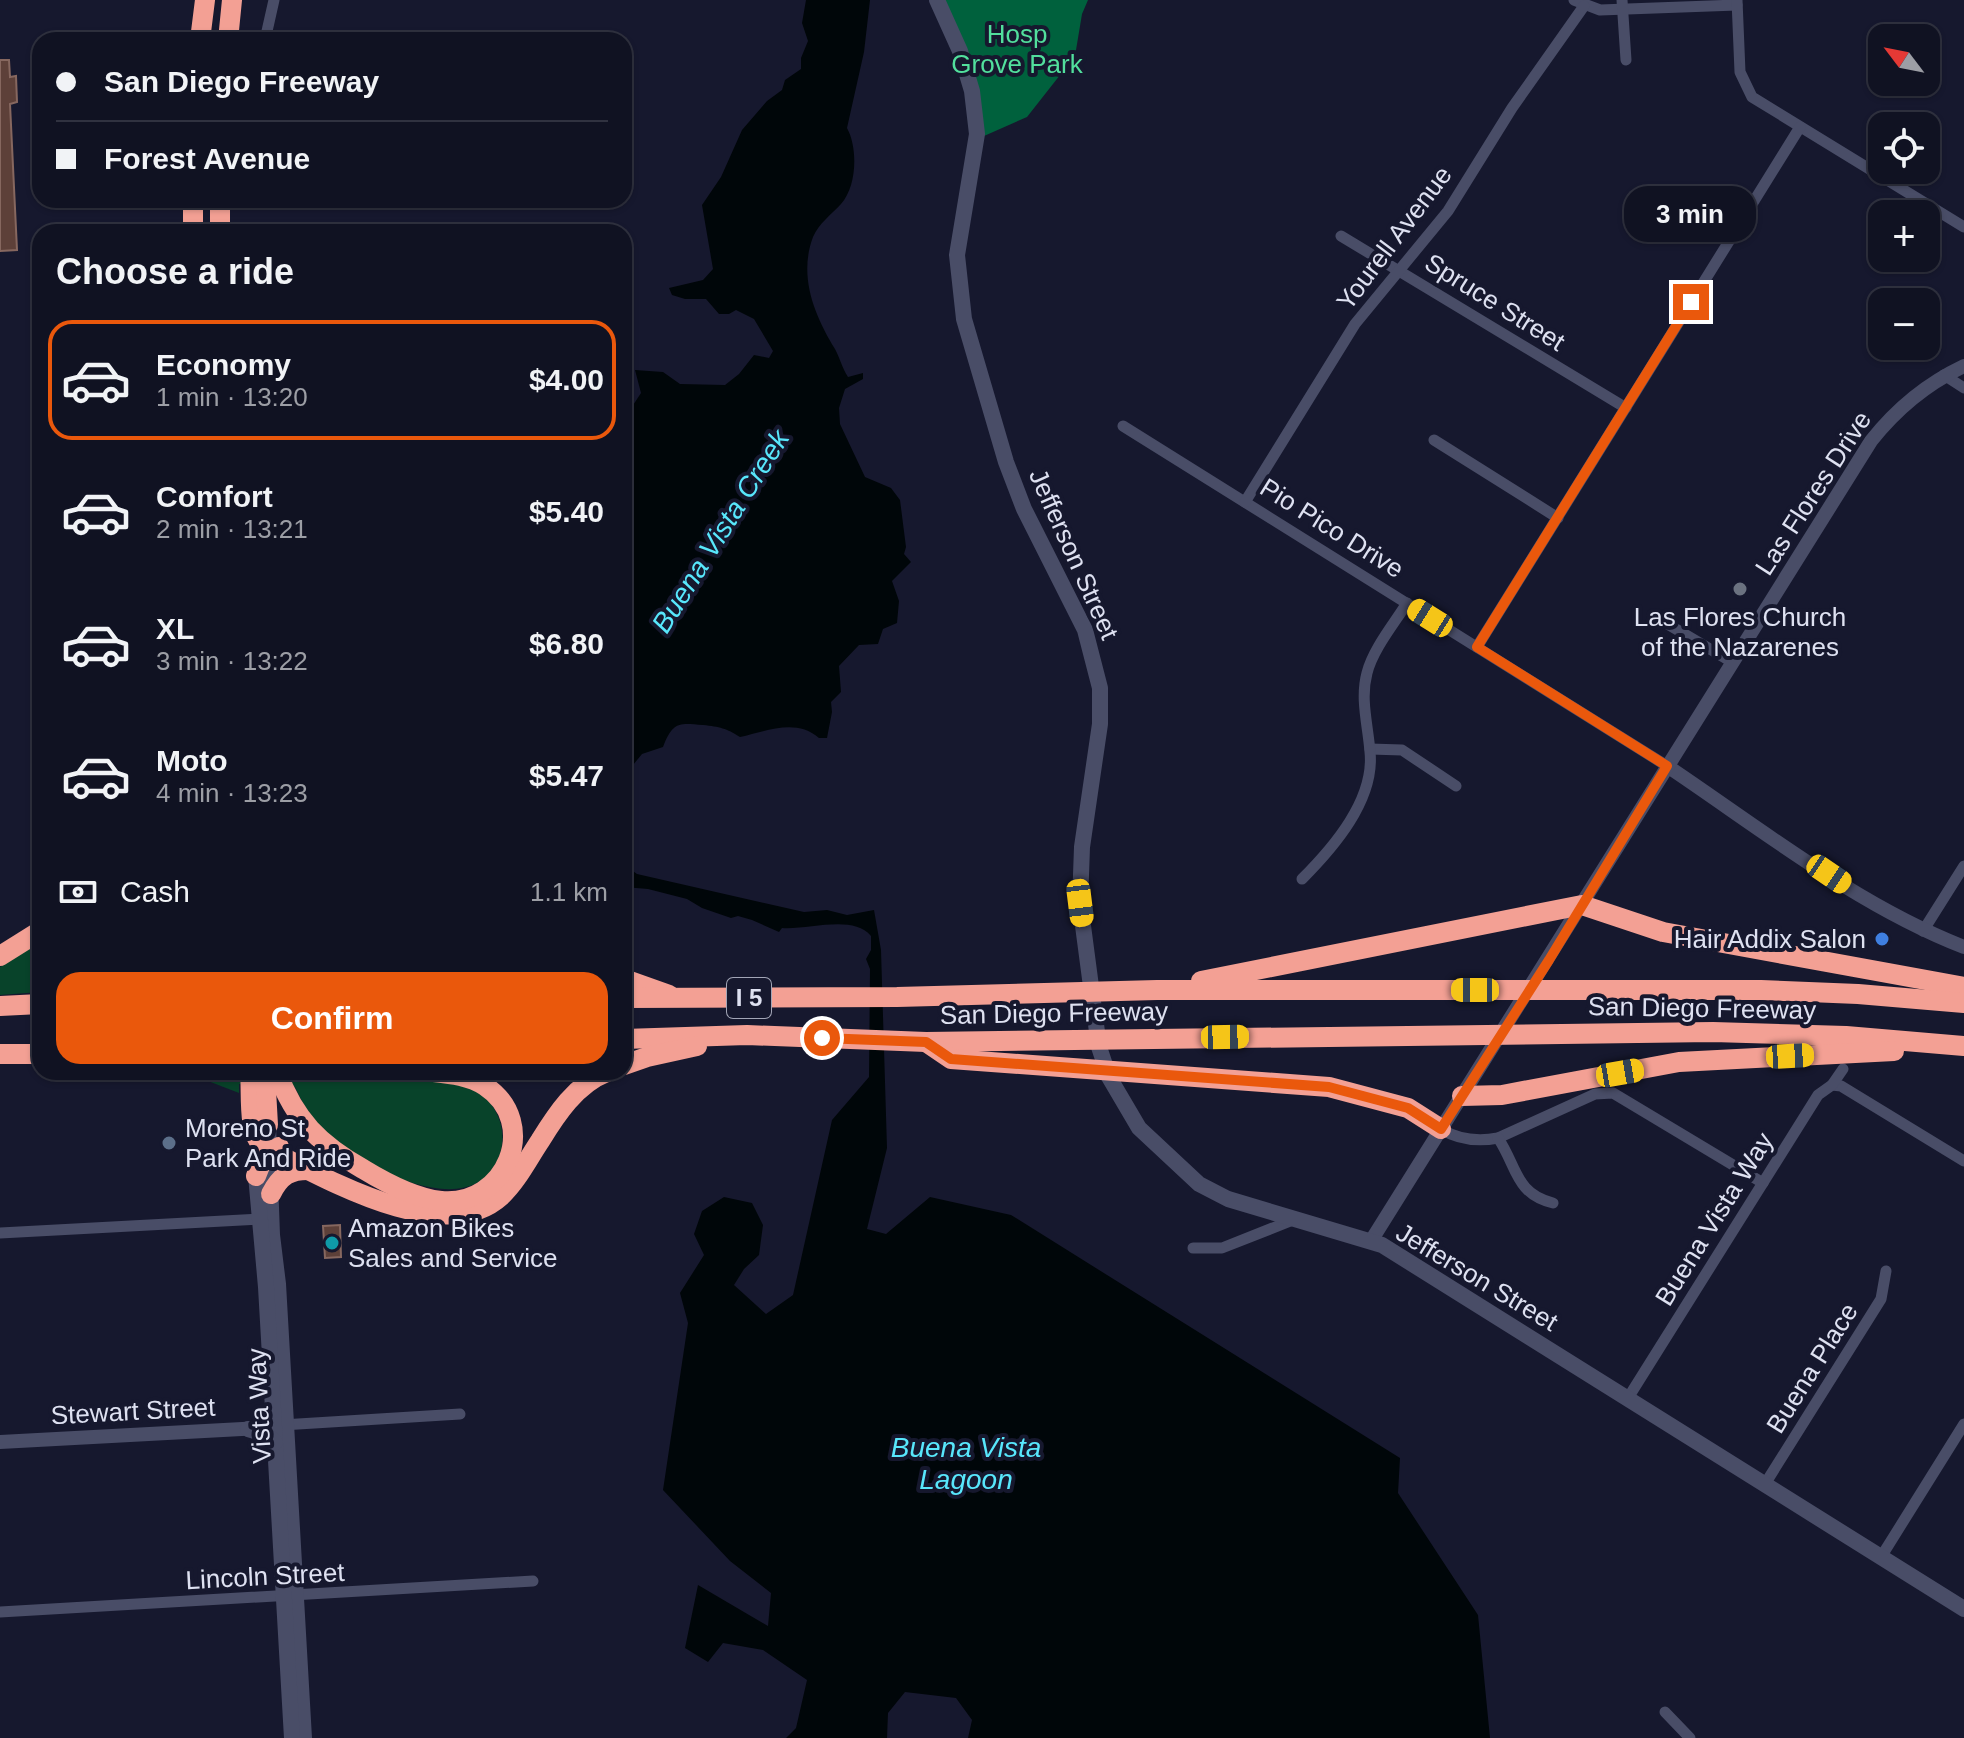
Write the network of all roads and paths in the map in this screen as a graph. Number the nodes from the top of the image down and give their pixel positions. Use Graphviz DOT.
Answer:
graph roads {
  1 [pos="205,0"];
  2 [pos="232,0"];
  3 [pos="274,0"];
  4 [pos="937,0"];
  5 [pos="1579,3"];
  6 [pos="1737,3"];
  7 [pos="1623,4"];
  8 [pos="201,32"];
  9 [pos="229,32"];
  10 [pos="267,32"];
  11 [pos="1626,60"];
  12 [pos="1800,127"];
  13 [pos="1964,227"];
  14 [pos="1341,236"];
  15 [pos="1398,268"];
  16 [pos="1964,366"];
  17 [pos="1944,375"];
  18 [pos="1964,388"];
  19 [pos="1626,408"];
  20 [pos="1123,426"];
  21 [pos="1434,440"];
  22 [pos="1245,502"];
  23 [pos="1558,518"];
  24 [pos="1407,603"];
  25 [pos="1664,622"];
  26 [pos="1477,647"];
  27 [pos="1732,662"];
  28 [pos="1370,749"];
  29 [pos="1667,766"];
  30 [pos="1456,786"];
  31 [pos="1964,866"];
  32 [pos="1302,879"];
  33 [pos="1582,905"];
  34 [pos="1923,931"];
  35 [pos="32,936"];
  36 [pos="1964,947"];
  37 [pos="0,956"];
  38 [pos="632,981"];
  39 [pos="1964,987"];
  40 [pos="1157,990"];
  41 [pos="632,998"];
  42 [pos="677,998"];
  43 [pos="1964,1003"];
  44 [pos="32,1004"];
  45 [pos="0,1006"];
  46 [pos="747,1035"];
  47 [pos="632,1039"];
  48 [pos="926,1042"];
  49 [pos="1964,1046"];
  50 [pos="0,1054"];
  51 [pos="32,1054"];
  52 [pos="632,1062"];
  53 [pos="1843,1069"];
  54 [pos="265,1080"];
  55 [pos="471,1080"];
  56 [pos="595,1080"];
  57 [pos="1832,1085"];
  58 [pos="1462,1096"];
  59 [pos="261,1126"];
  60 [pos="1441,1129"];
  61 [pos="1498,1138"];
  62 [pos="269,1150"];
  63 [pos="1964,1161"];
  64 [pos="312,1170"];
  65 [pos="373,1175"];
  66 [pos="256,1176"];
  67 [pos="1763,1183"];
  68 [pos="271,1194"];
  69 [pos="1553,1203"];
  70 [pos="259,1219"];
  71 [pos="1293,1220"];
  72 [pos="0,1233"];
  73 [pos="1371,1241"];
  74 [pos="1193,1248"];
  75 [pos="1886,1271"];
  76 [pos="272,1286"];
  77 [pos="1628,1398"];
  78 [pos="460,1414"];
  79 [pos="1964,1424"];
  80 [pos="248,1429"];
  81 [pos="278,1430"];
  82 [pos="0,1442"];
  83 [pos="1765,1484"];
  84 [pos="1881,1557"];
  85 [pos="533,1581"];
  86 [pos="289,1598"];
  87 [pos="1964,1609"];
  88 [pos="0,1612"];
  89 [pos="1665,1712"];
  90 [pos="292,1738"];
  91 [pos="304,1738"];
  92 [pos="1690,1738"];
  1 -- 8 [label="highway"];
  2 -- 9 [label="highway"];
  3 -- 10 [label="street"];
  4 -- 71 [label="main road, Jefferson Street"];
  5 -- 7 [label="street"];
  5 -- 15 [label="street, Yourell Avenue"];
  6 -- 7 [label="street"];
  6 -- 12 [label="street"];
  7 -- 11 [label="street"];
  12 -- 13 [label="street"];
  12 -- 19 [label="street"];
  14 -- 15 [label="street, Spruce Street"];
  15 -- 19 [label="street, Spruce Street"];
  15 -- 22 [label="street, Yourell Avenue"];
  16 -- 17 [label="street, Las Flores Drive"];
  17 -- 18 [label="street"];
  17 -- 27 [label="street, Las Flores Drive"];
  19 -- 23 [label="street"];
  20 -- 22 [label="street, Pio Pico Drive"];
  21 -- 23 [label="street"];
  22 -- 24 [label="street, Pio Pico Drive"];
  23 -- 26 [label="street"];
  24 -- 26 [label="street, Pio Pico Drive"];
  24 -- 28 [label="street"];
  25 -- 27 [label="street"];
  26 -- 29 [label="street, Pio Pico Drive"];
  27 -- 29 [label="street, Las Flores Drive"];
  28 -- 30 [label="street"];
  28 -- 32 [label="street"];
  29 -- 33 [label="street, Las Flores Drive"];
  29 -- 34 [label="street, Pio Pico Drive"];
  31 -- 34 [label="street"];
  33 -- 39 [label="highway"];
  33 -- 40 [label="highway"];
  33 -- 58 [label="street, Las Flores Drive"];
  34 -- 36 [label="street, Pio Pico Drive"];
  35 -- 37 [label="highway"];
  38 -- 42 [label="highway"];
  40 -- 42 [label="highway, San Diego Freeway / I 5"];
  40 -- 43 [label="highway, San Diego Freeway / I 5"];
  41 -- 42 [label="highway, San Diego Freeway / I 5"];
  44 -- 45 [label="highway"];
  46 -- 47 [label="highway, San Diego Freeway / I 5"];
  46 -- 48 [label="highway, San Diego Freeway / I 5"];
  46 -- 52 [label="highway"];
  48 -- 49 [label="highway, San Diego Freeway / I 5"];
  48 -- 60 [label="highway"];
  49 -- 58 [label="highway"];
  50 -- 51 [label="highway"];
  53 -- 57 [label="street, Buena Vista Way"];
  54 -- 59 [label="highway"];
  54 -- 65 [label="highway"];
  55 -- 65 [label="highway"];
  56 -- 64 [label="highway"];
  57 -- 63 [label="street"];
  57 -- 67 [label="street, Buena Vista Way"];
  58 -- 60 [label="street, Las Flores Drive"];
  59 -- 62 [label="highway"];
  59 -- 66 [label="main road, Vista Way"];
  60 -- 61 [label="street"];
  60 -- 73 [label="street, Las Flores Drive"];
  61 -- 67 [label="street"];
  61 -- 69 [label="street"];
  62 -- 64 [label="highway"];
  62 -- 65 [label="highway"];
  62 -- 66 [label="highway"];
  62 -- 68 [label="main road, Vista Way"];
  64 -- 68 [label="highway"];
  66 -- 70 [label="main road, Vista Way"];
  67 -- 77 [label="street, Buena Vista Way"];
  68 -- 76 [label="main road, Vista Way"];
  70 -- 72 [label="street"];
  70 -- 76 [label="main road, Vista Way"];
  71 -- 73 [label="main road, Jefferson Street"];
  71 -- 74 [label="street"];
  73 -- 77 [label="main road, Jefferson Street"];
  75 -- 83 [label="street, Buena Place"];
  76 -- 81 [label="main road, Vista Way"];
  77 -- 83 [label="main road, Jefferson Street"];
  78 -- 81 [label="street"];
  79 -- 84 [label="street"];
  80 -- 81 [label="main road"];
  80 -- 82 [label="street, Stewart Street"];
  81 -- 86 [label="main road, Vista Way"];
  83 -- 84 [label="main road, Jefferson Street"];
  84 -- 87 [label="main road, Jefferson Street"];
  85 -- 86 [label="street, Lincoln Street"];
  86 -- 88 [label="street, Lincoln Street"];
  86 -- 90 [label="main road, Vista Way"];
  86 -- 91 [label="main road, Vista Way"];
  89 -- 92 [label="street"];
}
